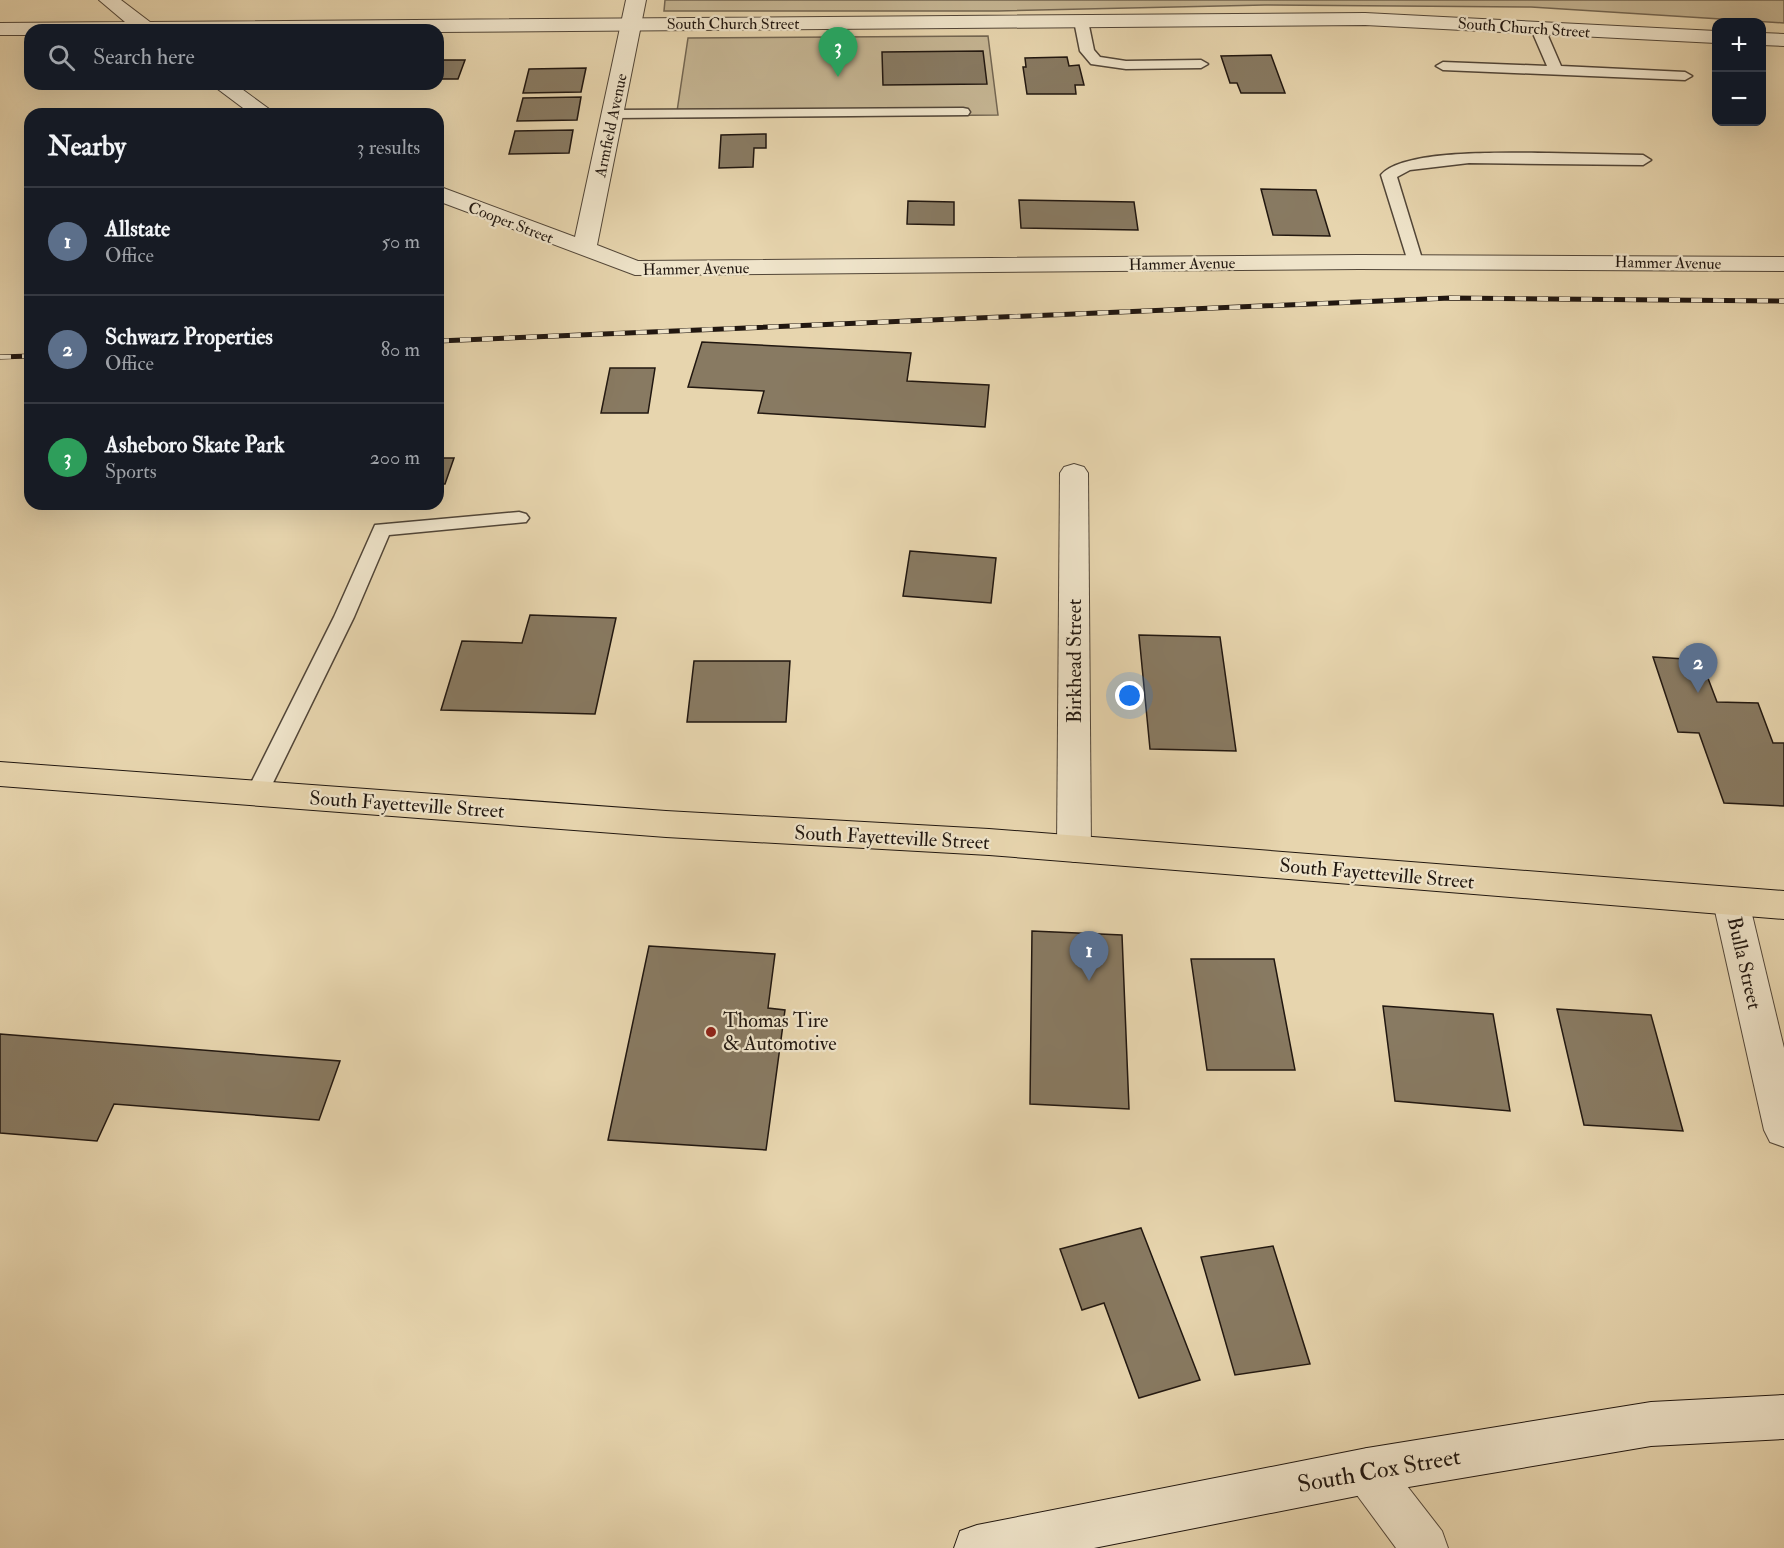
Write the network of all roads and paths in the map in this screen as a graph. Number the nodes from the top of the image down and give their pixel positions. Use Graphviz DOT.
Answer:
graph roads {
  1 [pos="109,0"];
  2 [pos="636,0"];
  3 [pos="1081,21"];
  4 [pos="140,24"];
  5 [pos="630,24"];
  6 [pos="444,26"];
  7 [pos="0,29"];
  8 [pos="24,29"];
  9 [pos="1538,29"];
  10 [pos="1712,37"];
  11 [pos="1766,39"];
  12 [pos="1784,40"];
  13 [pos="1201,64"];
  14 [pos="1443,66"];
  15 [pos="1556,70"];
  16 [pos="1685,76"];
  17 [pos="230,90"];
  18 [pos="256,108"];
  19 [pos="963,112"];
  20 [pos="613,114"];
  21 [pos="1643,160"];
  22 [pos="444,195"];
  23 [pos="584,249"];
  24 [pos="1415,262"];
  25 [pos="1784,264"];
  26 [pos="1074,473"];
  27 [pos="519,518"];
  28 [pos="0,774"];
  29 [pos="257,793"];
  30 [pos="1074,849"];
  31 [pos="1731,902"];
  32 [pos="1784,906"];
  33 [pos="1784,1130"];
  34 [pos="1784,1417"];
  35 [pos="1367,1471"];
  36 [pos="977,1548"];
  37 [pos="1425,1548"];
  1 -- 4 [label="street"];
  2 -- 5 [label="street, Armfield Avenue"];
  3 -- 5 [label="street, South Church Street"];
  3 -- 9 [label="street, South Church Street"];
  3 -- 13 [label="lane"];
  5 -- 6 [label="street, South Church Street"];
  5 -- 20 [label="street, Armfield Avenue"];
  7 -- 8 [label="street, South Church Street"];
  9 -- 10 [label="street, South Church Street"];
  9 -- 15 [label="lane"];
  11 -- 12 [label="street"];
  14 -- 15 [label="lane"];
  15 -- 16 [label="lane"];
  17 -- 18 [label="street"];
  19 -- 20 [label="lane"];
  20 -- 23 [label="street, Armfield Avenue"];
  21 -- 24 [label="lane"];
  22 -- 23 [label="street, Cooper Street"];
  23 -- 24 [label="street, Hammer Avenue"];
  24 -- 25 [label="street, Hammer Avenue"];
  26 -- 30 [label="street, Birkhead Street"];
  27 -- 29 [label="lane"];
  28 -- 29 [label="main road, South Fayetteville Street"];
  29 -- 30 [label="main road, South Fayetteville Street"];
  30 -- 31 [label="main road, South Fayetteville Street"];
  31 -- 32 [label="main road, South Fayetteville Street"];
  31 -- 33 [label="street, Bulla Street"];
  34 -- 35 [label="street, South Cox Street"];
  35 -- 36 [label="street, South Cox Street"];
  35 -- 37 [label="street"];
}
